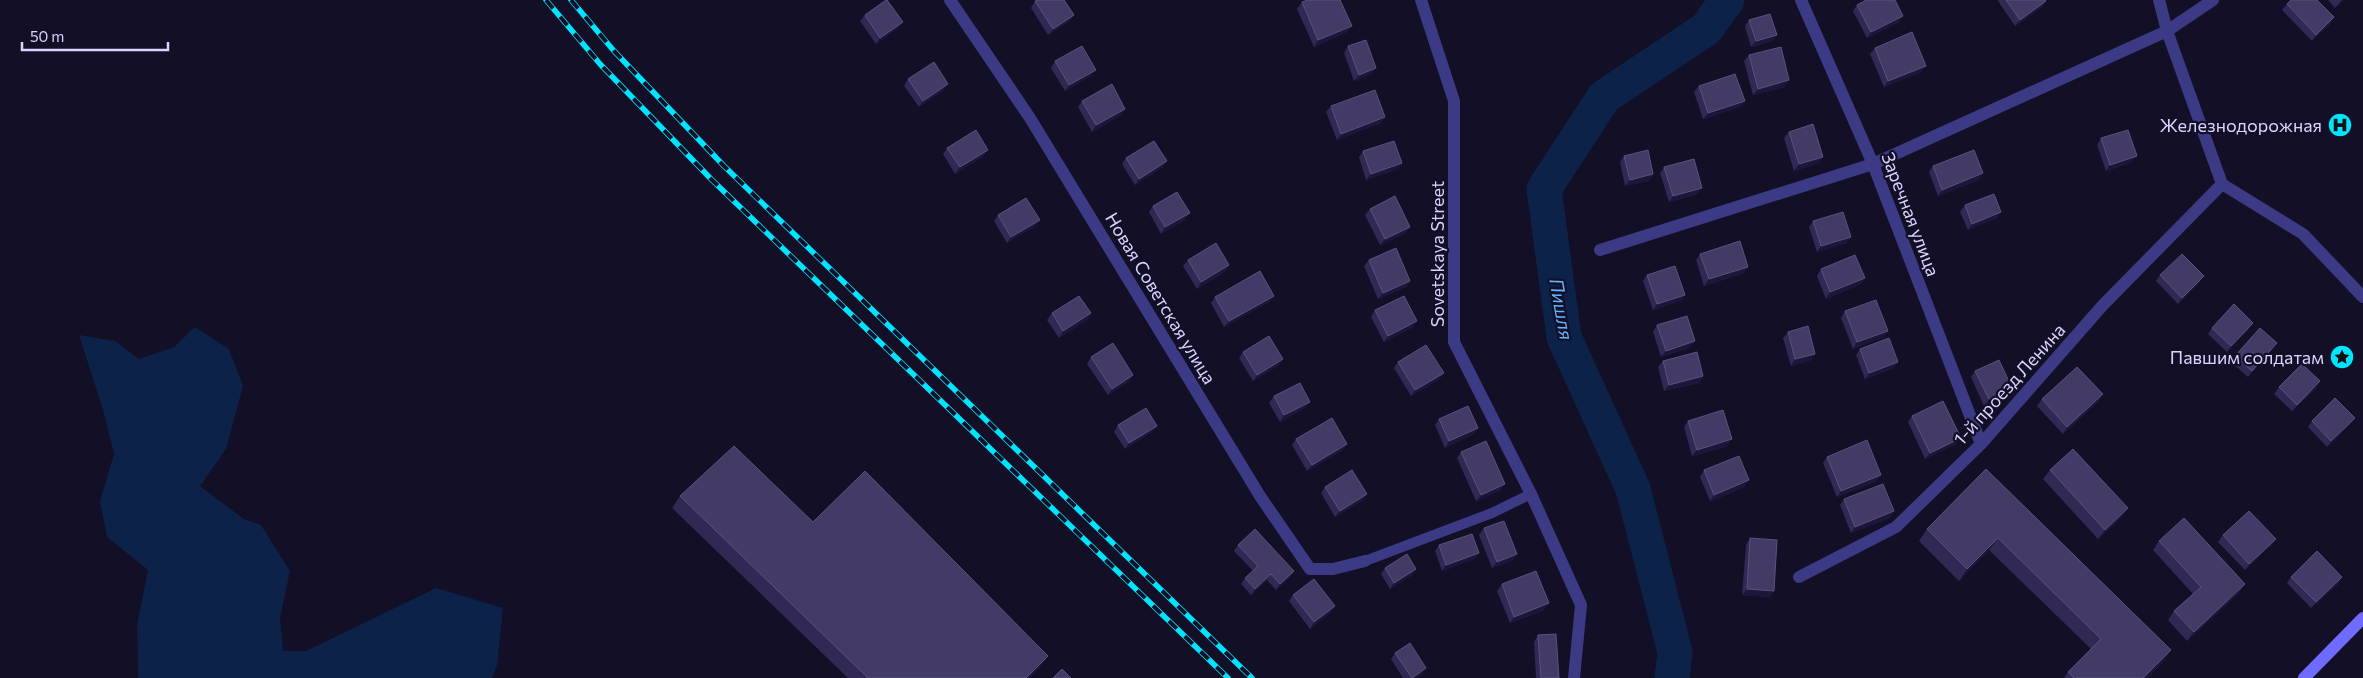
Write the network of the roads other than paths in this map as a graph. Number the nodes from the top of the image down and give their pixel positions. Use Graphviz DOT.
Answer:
graph roads {
  1 [pos="950,0"];
  2 [pos="1421,0"];
  3 [pos="1801,0"];
  4 [pos="2159,0"];
  5 [pos="2213,0"];
  6 [pos="2167,31"];
  7 [pos="1873,164"];
  8 [pos="2222,184"];
  9 [pos="1600,250"];
  10 [pos="2363,297"];
  11 [pos="1981,444"];
  12 [pos="1531,494"];
  13 [pos="1365,561"];
  14 [pos="1799,577"];
  15 [pos="2363,618"];
  16 [pos="1574,678"];
  17 [pos="2304,678"];
  1 -- 13 [label="street, Новая Советская улица"];
  2 -- 12 [label="street, Sovetskaya Street"];
  3 -- 7 [label="street, Заречная улица"];
  4 -- 6 [label="street"];
  5 -- 6 [label="street"];
  6 -- 7 [label="street"];
  6 -- 8 [label="street"];
  7 -- 9 [label="street"];
  7 -- 11 [label="street, Заречная улица"];
  8 -- 10 [label="street"];
  8 -- 11 [label="street, 1-й проезд Ленина"];
  11 -- 14 [label="street, 1-й проезд Ленина"];
  12 -- 13 [label="lane"];
  12 -- 16 [label="street, Sovetskaya Street"];
  15 -- 17 [label="main road"];
}
